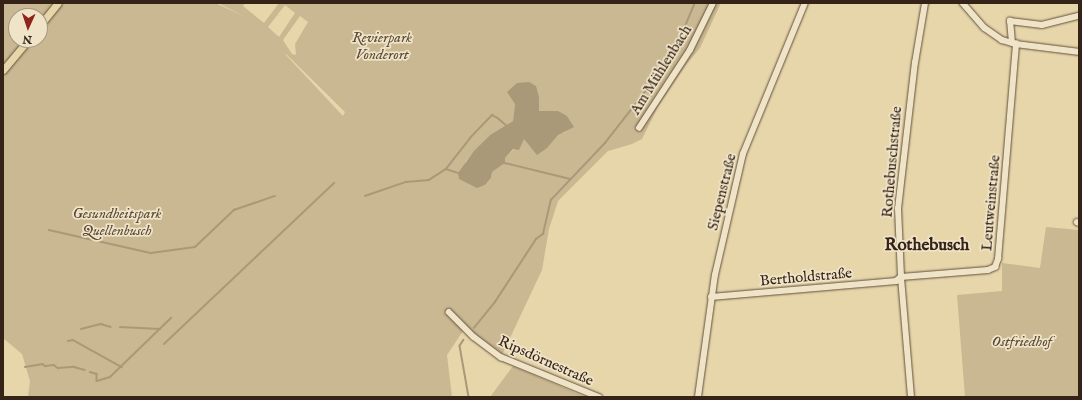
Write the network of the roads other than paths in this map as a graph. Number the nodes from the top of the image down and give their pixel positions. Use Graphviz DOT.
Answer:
graph roads {
  1 [pos="58,3"];
  2 [pos="713,3"];
  3 [pos="805,3"];
  4 [pos="926,3"];
  5 [pos="963,3"];
  6 [pos="48,15"];
  7 [pos="1079,16"];
  8 [pos="1014,44"];
  9 [pos="21,48"];
  10 [pos="1079,52"];
  11 [pos="3,70"];
  12 [pos="639,128"];
  13 [pos="901,277"];
  14 [pos="712,297"];
  15 [pos="449,312"];
  16 [pos="599,397"];
  17 [pos="698,397"];
  18 [pos="911,397"];
  1 -- 6 [label="main road"];
  2 -- 12 [label="street, Am Mühlenbach"];
  3 -- 14 [label="street, Siepenstraße"];
  4 -- 13 [label="street, Rothebuschstraße"];
  5 -- 8 [label="street"];
  7 -- 8 [label="street"];
  8 -- 10 [label="street"];
  8 -- 13 [label="street, Leutweinstraße"];
  9 -- 11 [label="main road"];
  13 -- 14 [label="street, Bertholdstraße"];
  13 -- 18 [label="street, Rothebuschstraße"];
  14 -- 17 [label="street, Siepenstraße"];
  15 -- 16 [label="street, Ripsdörnestraße"];
}
